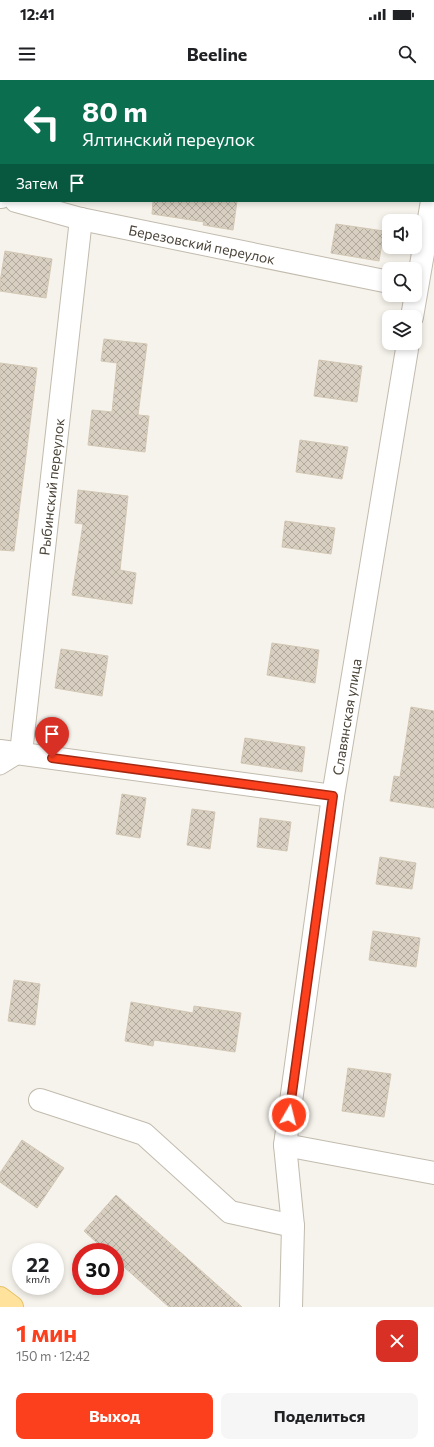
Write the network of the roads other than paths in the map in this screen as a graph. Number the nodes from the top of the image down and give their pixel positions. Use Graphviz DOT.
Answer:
graph roads {
  1 [pos="20,202"];
  2 [pos="432,202"];
  3 [pos="80,219"];
  4 [pos="421,262"];
  5 [pos="382,281"];
  6 [pos="407,350"];
  7 [pos="11,752"];
  8 [pos="0,766"];
  9 [pos="333,796"];
  10 [pos="40,1100"];
  11 [pos="285,1145"];
  12 [pos="434,1173"];
  13 [pos="293,1226"];
  14 [pos="0,1298"];
  15 [pos="12,1307"];
  16 [pos="291,1307"];
  1 -- 3 [label="street, Березовский переулок"];
  2 -- 4 [label="street"];
  3 -- 5 [label="street, Березовский переулок"];
  3 -- 7 [label="street, Рыбинский переулок"];
  6 -- 9 [label="street, Славянская улица"];
  7 -- 8 [label="lane"];
  7 -- 9 [label="street"];
  9 -- 11 [label="street, Славянская улица"];
  10 -- 13 [label="street"];
  11 -- 12 [label="street"];
  11 -- 13 [label="street, Славянская улица"];
  13 -- 16 [label="street, Славянская улица"];
  14 -- 15 [label="main road"];
}
